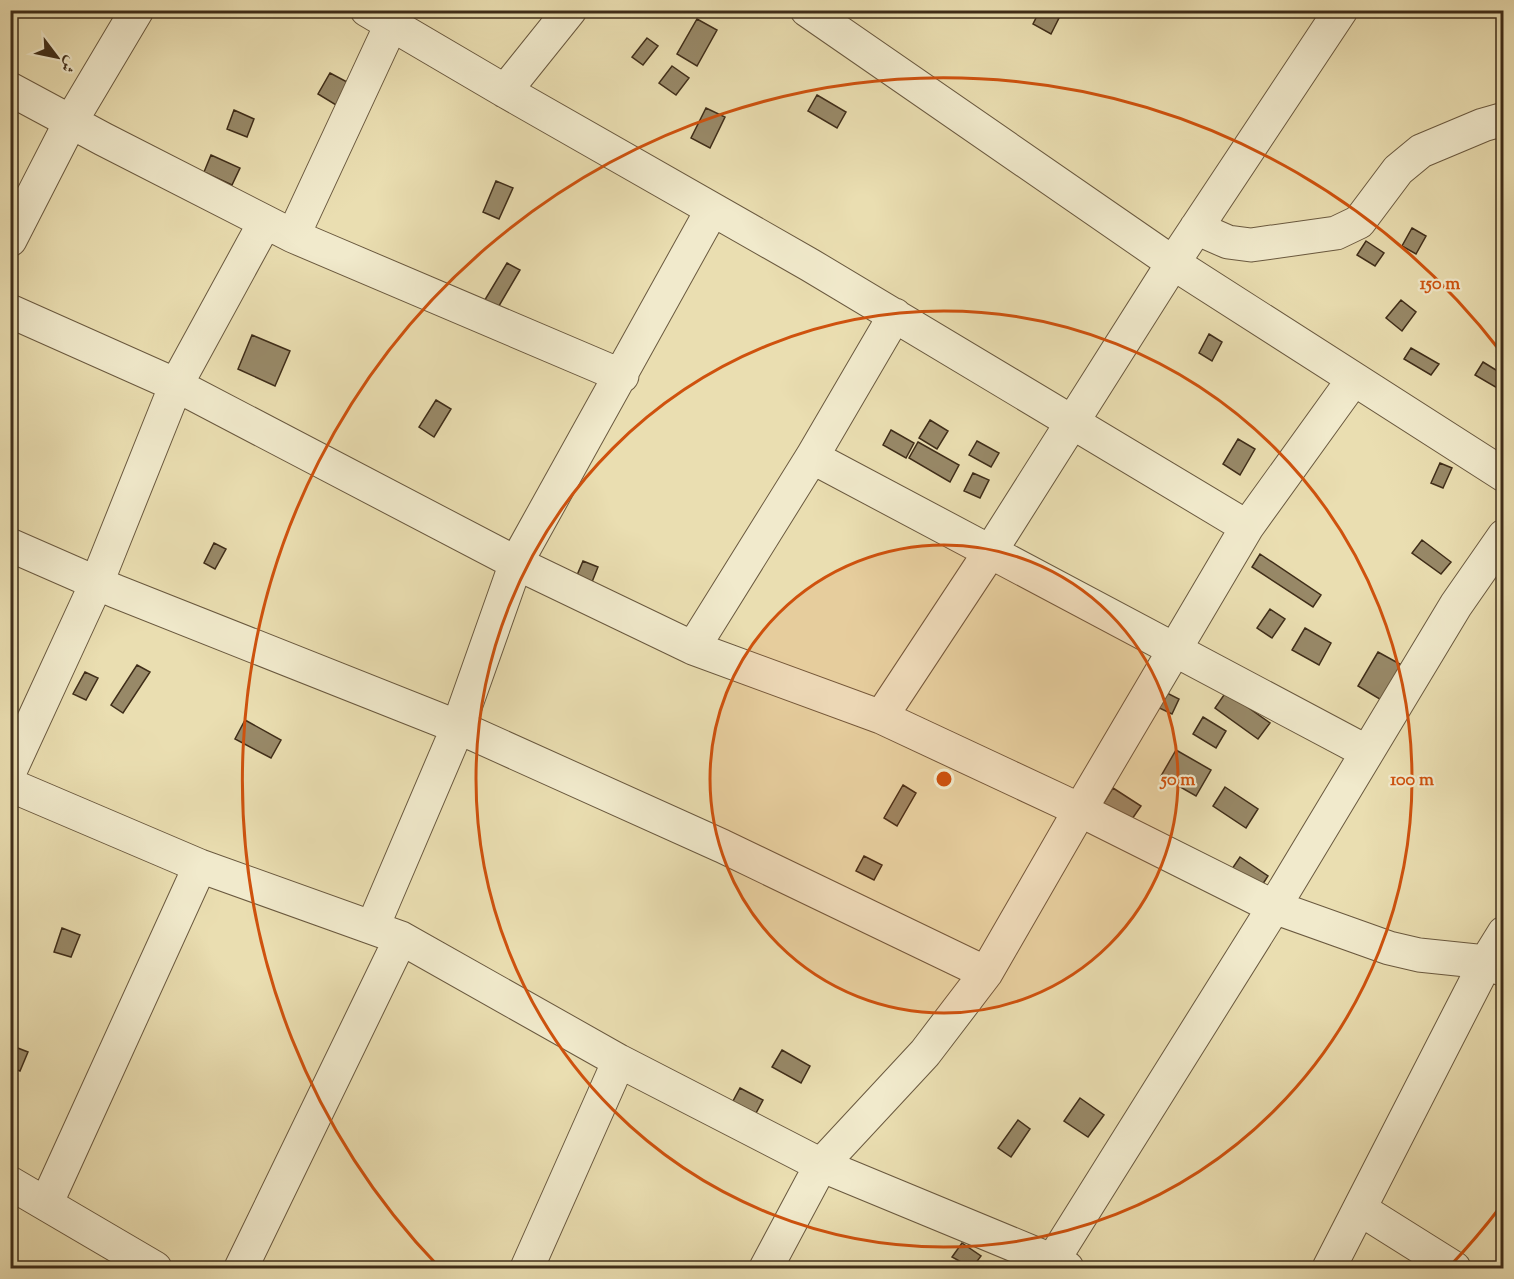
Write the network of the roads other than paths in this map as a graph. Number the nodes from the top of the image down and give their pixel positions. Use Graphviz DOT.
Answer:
graph roads {
  1 [pos="137,10"];
  2 [pos="570,10"];
  3 [pos="807,10"];
  4 [pos="1341,11"];
  5 [pos="386,15"];
  6 [pos="10,89"];
  7 [pos="505,91"];
  8 [pos="1503,119"];
  9 [pos="71,121"];
  10 [pos="712,210"];
  11 [pos="1196,228"];
  12 [pos="279,229"];
  13 [pos="10,240"];
  14 [pos="1173,263"];
  15 [pos="10,311"];
  16 [pos="895,315"];
  17 [pos="622,376"];
  18 [pos="1353,380"];
  19 [pos="176,386"];
  20 [pos="1072,421"];
  21 [pos="812,457"];
  22 [pos="1503,475"];
  23 [pos="1247,527"];
  24 [pos="1503,536"];
  25 [pos="10,545"];
  26 [pos="990,552"];
  27 [pos="516,563"];
  28 [pos="97,582"];
  29 [pos="693,648"];
  30 [pos="1174,649"];
  31 [pos="881,717"];
  32 [pos="458,727"];
  33 [pos="1367,752"];
  34 [pos="10,771"];
  35 [pos="10,785"];
  36 [pos="1080,810"];
  37 [pos="200,866"];
  38 [pos="1274,907"];
  39 [pos="387,932"];
  40 [pos="1503,933"];
  41 [pos="1495,966"];
  42 [pos="986,973"];
  43 [pos="619,1062"];
  44 [pos="821,1165"];
  45 [pos="10,1183"];
  46 [pos="46,1204"];
  47 [pos="1360,1209"];
  48 [pos="1056,1266"];
  49 [pos="155,1269"];
  50 [pos="241,1269"];
  51 [pos="527,1269"];
  52 [pos="766,1269"];
  53 [pos="1329,1269"];
  54 [pos="1454,1269"];
  1 -- 9 [label="street"];
  2 -- 7 [label="street"];
  3 -- 14 [label="street"];
  4 -- 11 [label="street"];
  5 -- 7 [label="street"];
  5 -- 12 [label="street"];
  6 -- 9 [label="street"];
  7 -- 10 [label="street"];
  8 -- 11 [label="street"];
  9 -- 12 [label="street"];
  9 -- 13 [label="street"];
  10 -- 16 [label="street"];
  10 -- 17 [label="street"];
  11 -- 14 [label="street"];
  12 -- 17 [label="street"];
  12 -- 19 [label="street"];
  14 -- 18 [label="street"];
  14 -- 20 [label="street"];
  15 -- 19 [label="street"];
  16 -- 20 [label="street"];
  16 -- 21 [label="street"];
  17 -- 27 [label="street"];
  18 -- 22 [label="street"];
  18 -- 23 [label="street"];
  19 -- 27 [label="street"];
  19 -- 28 [label="street"];
  20 -- 23 [label="street"];
  20 -- 26 [label="street"];
  21 -- 26 [label="street"];
  21 -- 29 [label="street"];
  23 -- 30 [label="street"];
  24 -- 33 [label="street"];
  25 -- 28 [label="street"];
  26 -- 30 [label="street"];
  26 -- 31 [label="street"];
  27 -- 29 [label="street"];
  27 -- 32 [label="street"];
  28 -- 32 [label="street"];
  28 -- 34 [label="street"];
  29 -- 31 [label="street"];
  30 -- 33 [label="street"];
  30 -- 36 [label="street"];
  31 -- 36 [label="street"];
  32 -- 39 [label="street"];
  32 -- 42 [label="street"];
  33 -- 38 [label="street"];
  35 -- 37 [label="street"];
  36 -- 38 [label="street"];
  36 -- 42 [label="street"];
  37 -- 39 [label="street"];
  37 -- 46 [label="street"];
  38 -- 41 [label="street"];
  38 -- 48 [label="street"];
  39 -- 43 [label="street"];
  39 -- 50 [label="street"];
  40 -- 41 [label="street"];
  41 -- 47 [label="street"];
  42 -- 44 [label="street"];
  43 -- 44 [label="street"];
  43 -- 51 [label="street"];
  44 -- 48 [label="street"];
  44 -- 52 [label="street"];
  45 -- 46 [label="street"];
  46 -- 49 [label="street"];
  47 -- 53 [label="street"];
  47 -- 54 [label="street"];
}
